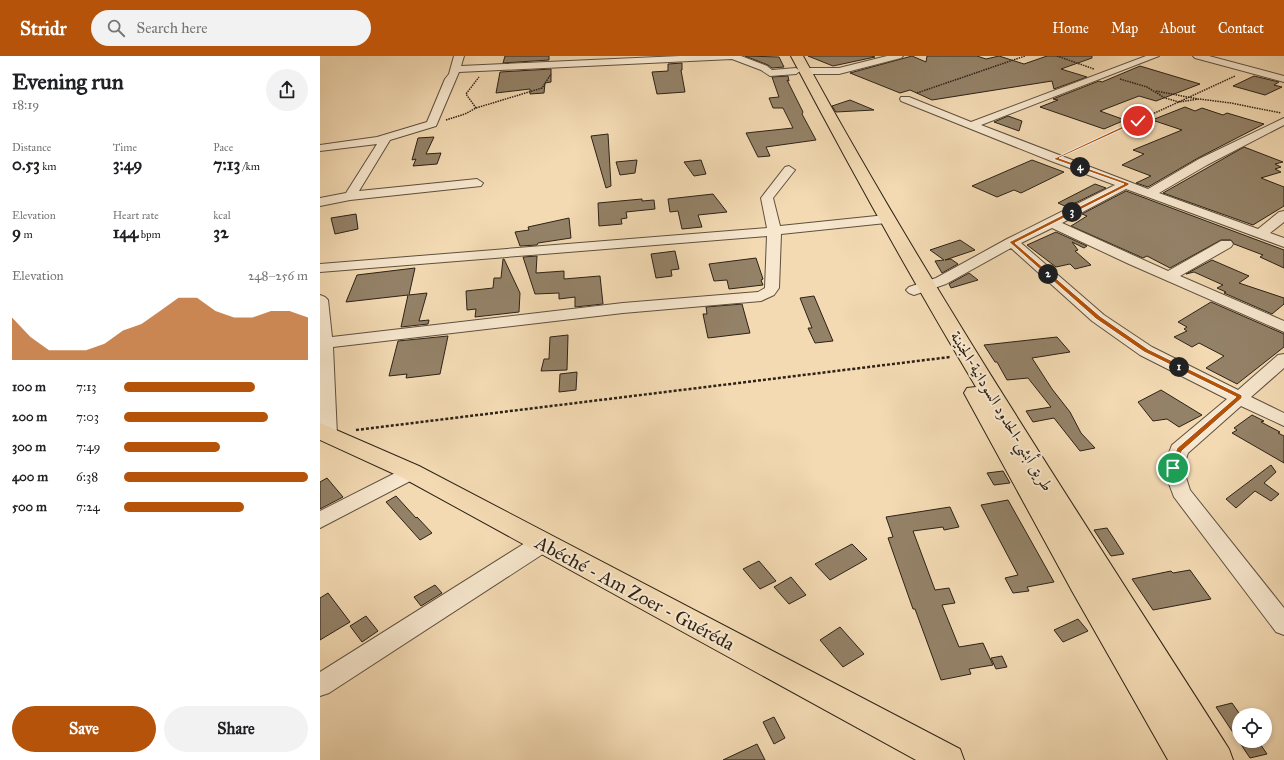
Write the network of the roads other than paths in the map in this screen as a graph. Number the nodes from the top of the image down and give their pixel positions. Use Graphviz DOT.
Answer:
graph roads {
  1 [pos="460,56"];
  2 [pos="724,56"];
  3 [pos="734,56"];
  4 [pos="898,56"];
  5 [pos="1154,56"];
  6 [pos="1204,57"];
  7 [pos="607,60"];
  8 [pos="797,64"];
  9 [pos="455,69"];
  10 [pos="1284,79"];
  11 [pos="910,97"];
  12 [pos="1284,121"];
  13 [pos="972,125"];
  14 [pos="387,136"];
  15 [pos="320,148"];
  16 [pos="789,170"];
  17 [pos="477,183"];
  18 [pos="1127,184"];
  19 [pos="1150,192"];
  20 [pos="350,196"];
  21 [pos="320,202"];
  22 [pos="1284,215"];
  23 [pos="880,219"];
  24 [pos="1052,223"];
  25 [pos="774,231"];
  26 [pos="1260,234"];
  27 [pos="1012,242"];
  28 [pos="1284,243"];
  29 [pos="1226,244"];
  30 [pos="320,268"];
  31 [pos="1169,276"];
  32 [pos="920,288"];
  33 [pos="320,300"];
  34 [pos="1284,327"];
  35 [pos="325,343"];
  36 [pos="1284,359"];
  37 [pos="1240,397"];
  38 [pos="1284,420"];
  39 [pos="324,433"];
  40 [pos="411,472"];
  41 [pos="320,520"];
  42 [pos="541,544"];
  43 [pos="1094,581"];
  44 [pos="1284,625"];
  45 [pos="320,685"];
  46 [pos="948,760"];
  47 [pos="1186,760"];
  48 [pos="1217,760"];
  1 -- 9 [label="street"];
  2 -- 3 [label="street"];
  2 -- 7 [label="street"];
  3 -- 8 [label="street"];
  4 -- 8 [label="street"];
  5 -- 13 [label="street"];
  6 -- 10 [label="street"];
  7 -- 9 [label="street"];
  8 -- 23 [label="main road, طريق أبشي-الحدود السودانية-الجنينة"];
  9 -- 14 [label="street"];
  11 -- 13 [label="street"];
  12 -- 19 [label="street"];
  13 -- 18 [label="street"];
  14 -- 15 [label="street"];
  14 -- 20 [label="street"];
  16 -- 25 [label="street"];
  17 -- 20 [label="street"];
  18 -- 19 [label="street"];
  18 -- 24 [label="street"];
  19 -- 26 [label="street"];
  20 -- 21 [label="street"];
  22 -- 26 [label="street"];
  23 -- 25 [label="street"];
  23 -- 32 [label="main road, طريق أبشي-الحدود السودانية-الجنينة"];
  24 -- 27 [label="street"];
  24 -- 31 [label="street"];
  25 -- 30 [label="street"];
  25 -- 35 [label="street"];
  26 -- 28 [label="street"];
  27 -- 32 [label="street"];
  27 -- 37 [label="street"];
  29 -- 31 [label="street"];
  31 -- 34 [label="street"];
  32 -- 43 [label="main road, طريق أبشي-الحدود السودانية-الجنينة"];
  32 -- 43 [label="main road"];
  33 -- 35 [label="street"];
  35 -- 39 [label="street"];
  36 -- 37 [label="street"];
  37 -- 38 [label="street"];
  37 -- 44 [label="street"];
  39 -- 40 [label="main road, Abéché - Am Zoer - Guéréda"];
  40 -- 41 [label="street"];
  40 -- 42 [label="main road, Abéché - Am Zoer - Guéréda"];
  42 -- 45 [label="street"];
  42 -- 46 [label="main road, Abéché - Am Zoer - Guéréda"];
  43 -- 47 [label="main road"];
  43 -- 48 [label="main road, طريق أبشي-الحدود السودانية-الجنينة"];
}
